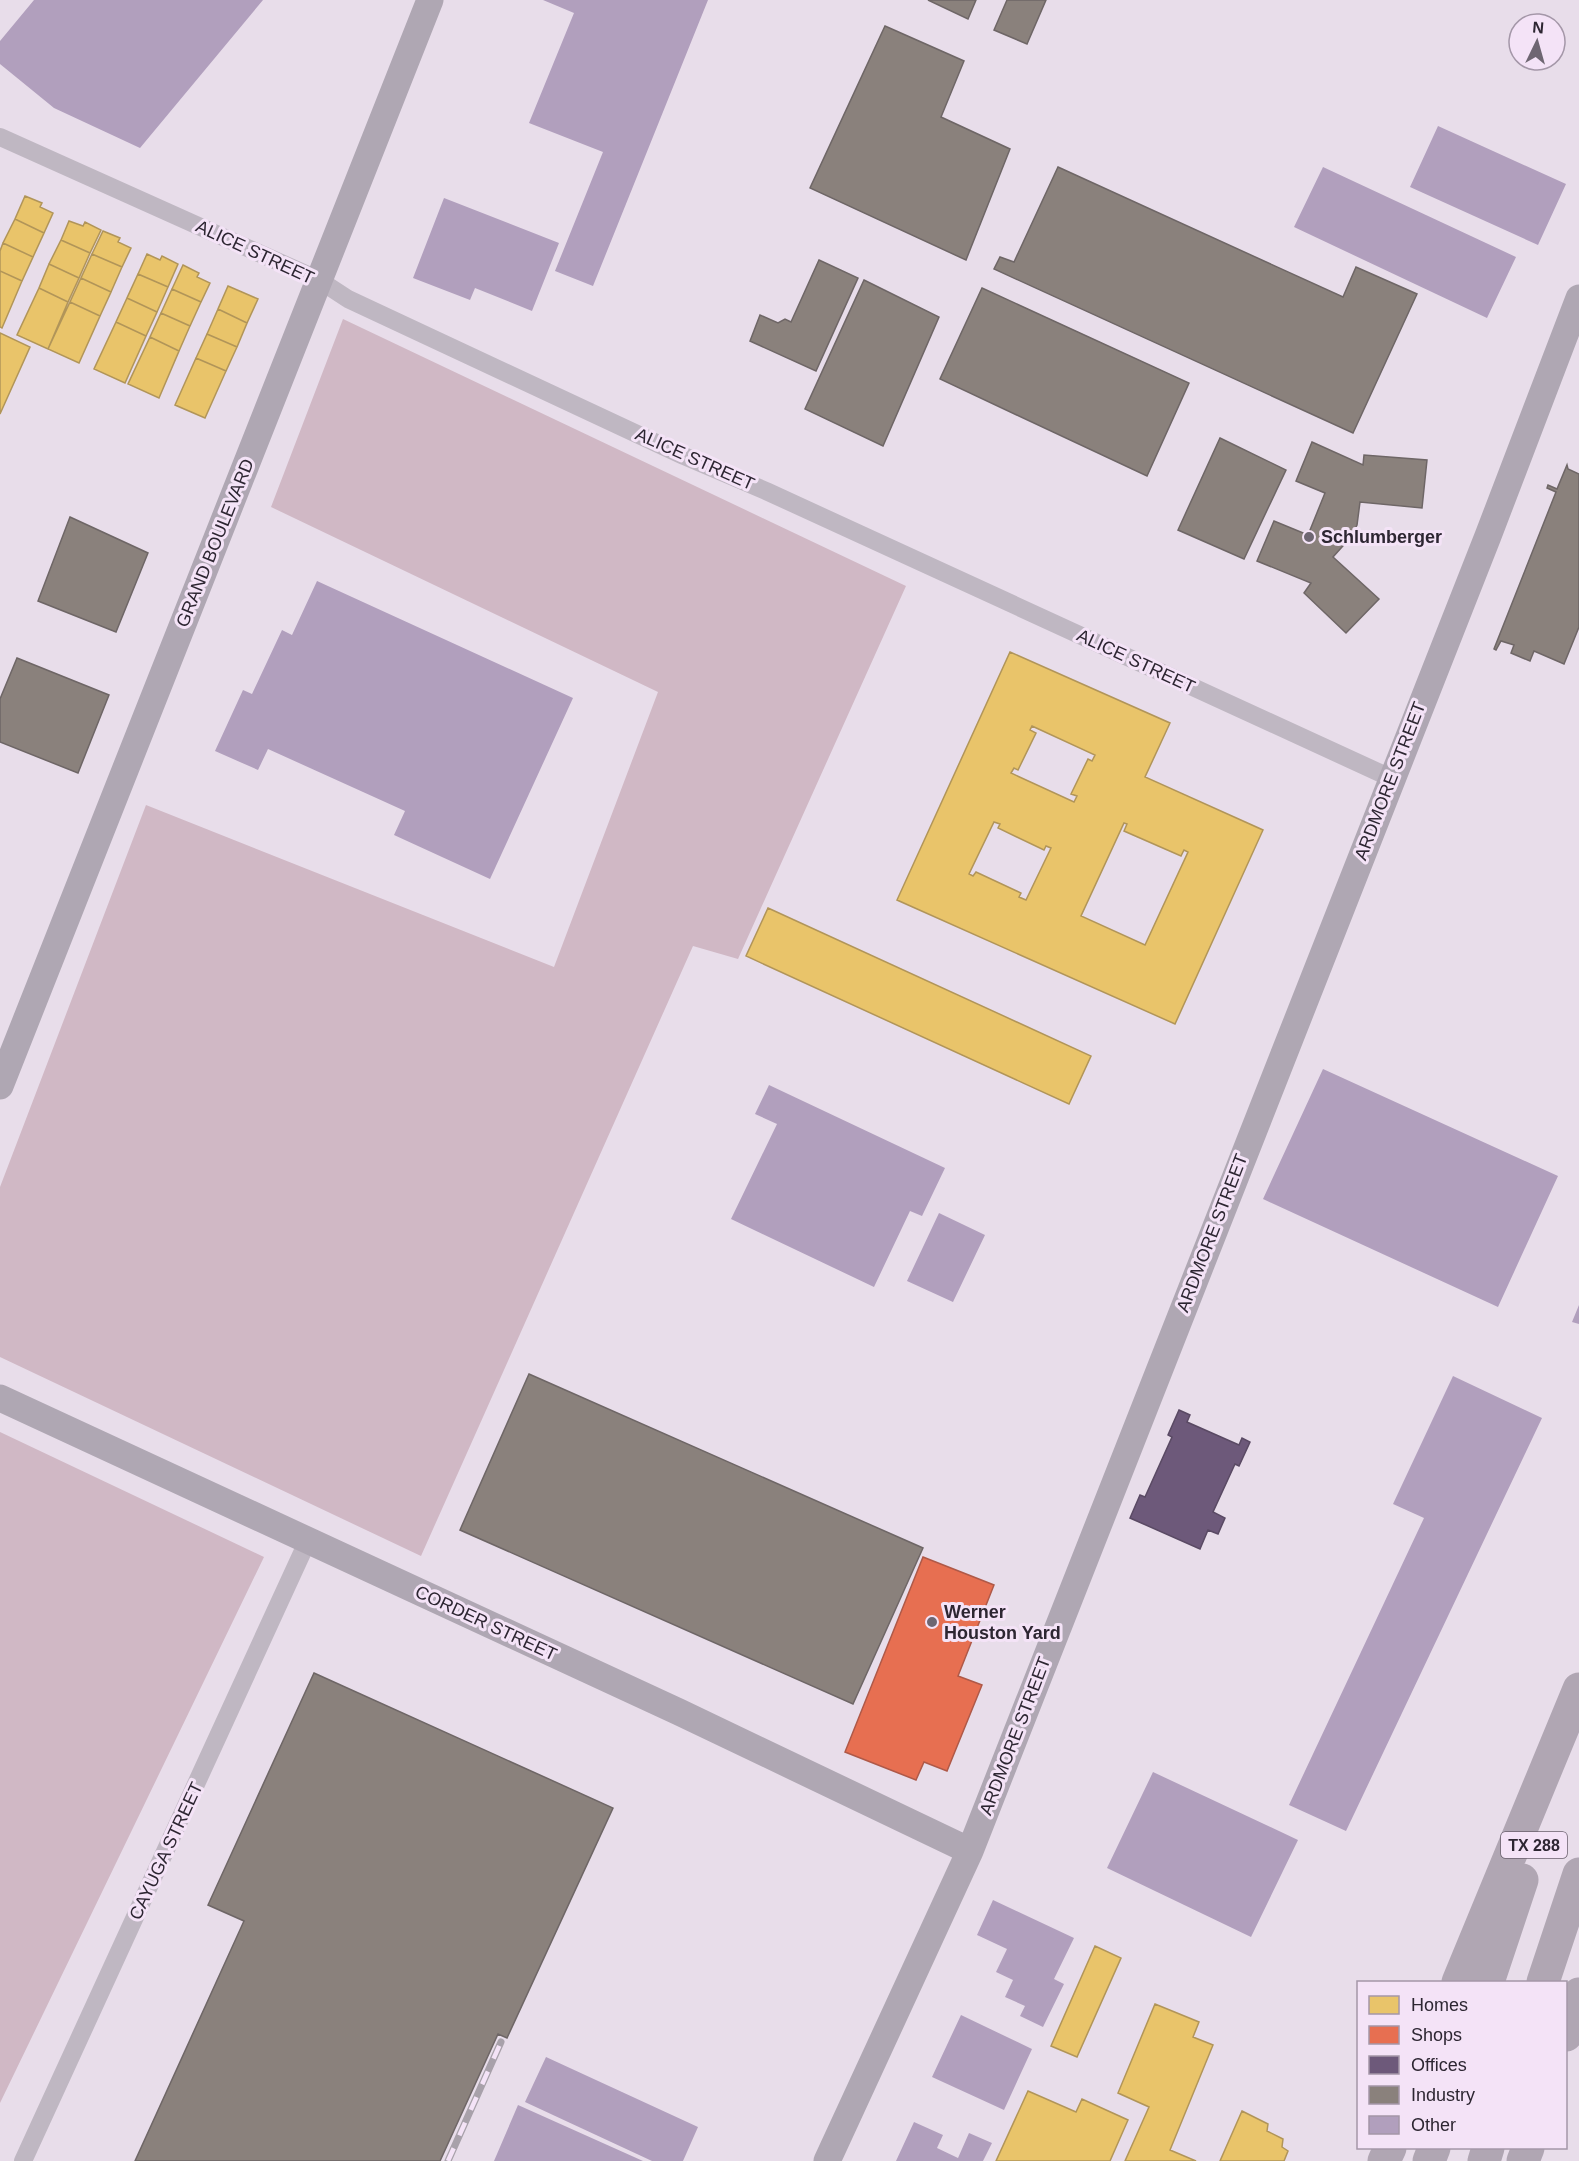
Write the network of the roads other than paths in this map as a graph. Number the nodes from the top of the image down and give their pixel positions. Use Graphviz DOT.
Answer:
graph roads {
  1 [pos="430,0"];
  2 [pos="0,136"];
  3 [pos="319,280"];
  4 [pos="1579,298"];
  5 [pos="1391,778"];
  6 [pos="0,1086"];
  7 [pos="0,1398"];
  8 [pos="309,1540"];
  9 [pos="1579,1689"];
  10 [pos="1579,1707"];
  11 [pos="970,1851"];
  12 [pos="1579,1874"];
  13 [pos="1459,1981"];
  14 [pos="1489,1981"];
  15 [pos="1544,1981"];
  16 [pos="1579,1994"];
  17 [pos="1567,2032"];
  18 [pos="24,2161"];
  19 [pos="826,2161"];
  1 -- 3 [label="street, GRAND BOULEVARD"];
  2 -- 3 [label="street, ALICE STREET"];
  3 -- 5 [label="street, ALICE STREET"];
  3 -- 6 [label="street, GRAND BOULEVARD"];
  4 -- 5 [label="street, ARDMORE STREET"];
  5 -- 11 [label="street, ARDMORE STREET"];
  7 -- 8 [label="street, CORDER STREET"];
  8 -- 11 [label="street, CORDER STREET"];
  8 -- 18 [label="street, CAYUGA STREET"];
  9 -- 13 [label="highway"];
  10 -- 14 [label="highway, TX 288"];
  11 -- 19 [label="street, ARDMORE STREET"];
  12 -- 15 [label="highway"];
  16 -- 17 [label="highway"];
}
